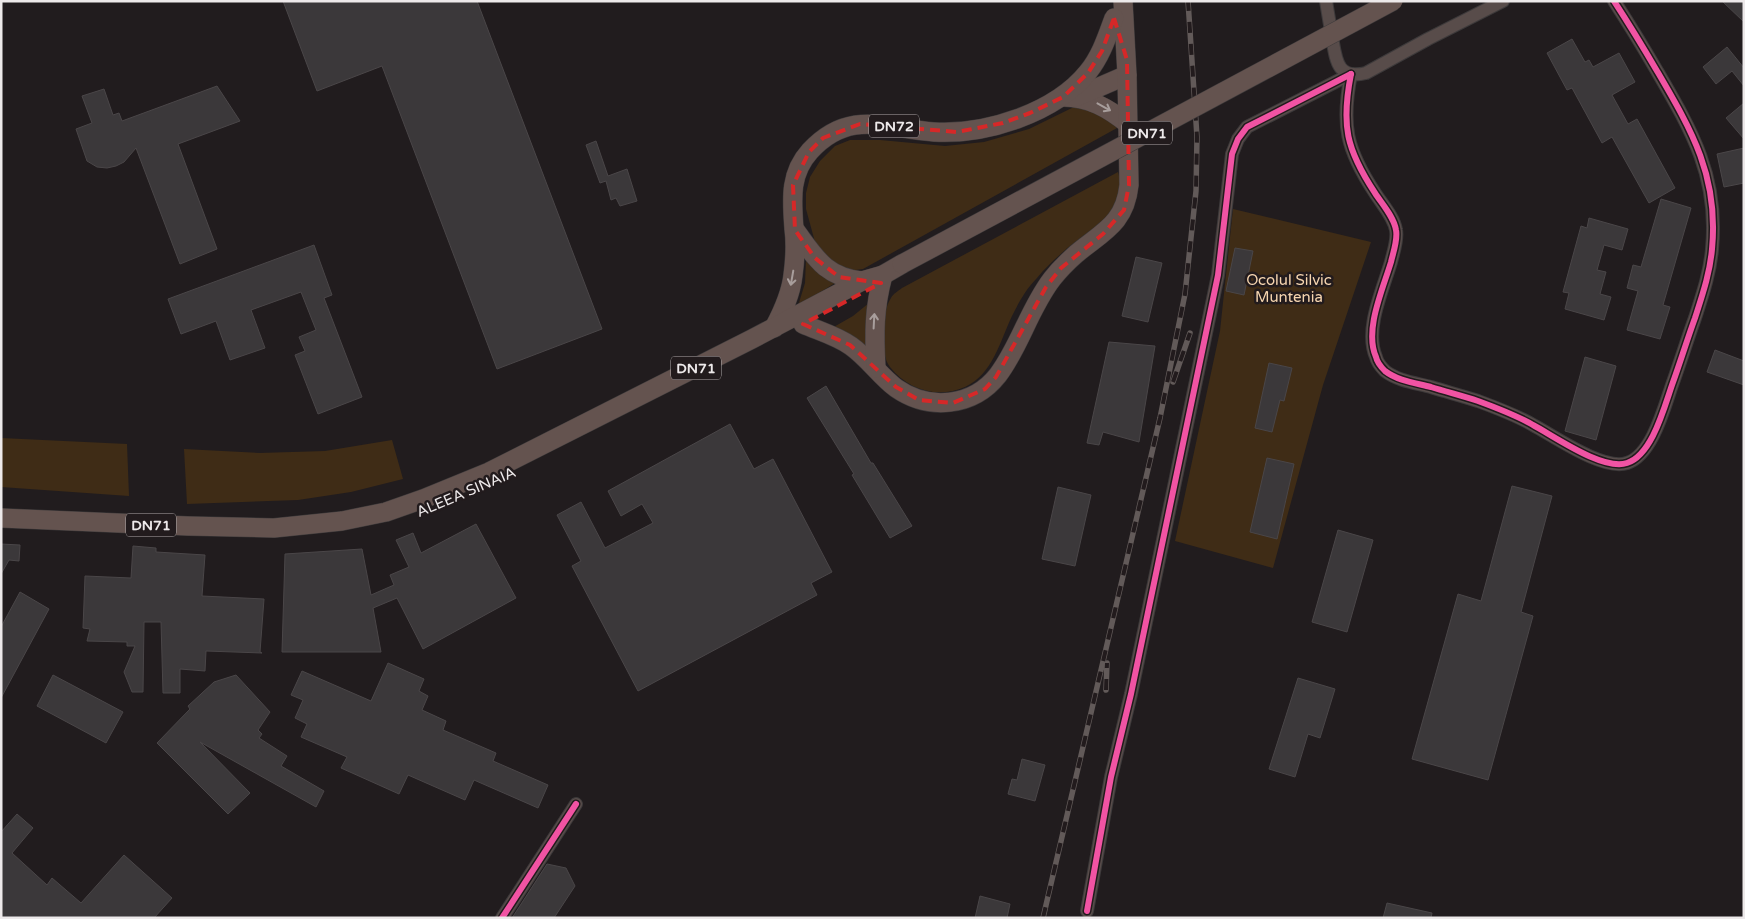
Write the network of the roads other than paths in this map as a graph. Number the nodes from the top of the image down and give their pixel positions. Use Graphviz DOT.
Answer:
graph roads {
  1 [pos="1326,1"];
  2 [pos="1393,1"];
  3 [pos="1503,1"];
  4 [pos="1614,1"];
  5 [pos="1117,7"];
  6 [pos="1127,68"];
  7 [pos="1088,73"];
  8 [pos="1351,74"];
  9 [pos="1070,97"];
  10 [pos="1128,124"];
  11 [pos="795,230"];
  12 [pos="883,275"];
  13 [pos="862,281"];
  14 [pos="803,324"];
  15 [pos="774,328"];
  16 [pos="876,368"];
  17 [pos="1,518"];
  18 [pos="1,530"];
  19 [pos="576,804"];
  20 [pos="1087,911"];
  21 [pos="502,918"];
  1 -- 8 [label="street"];
  2 -- 12 [label="main road, ALEEA SINAIA / DN71, bridge"];
  3 -- 8 [label="street"];
  4 -- 8 [label="street"];
  5 -- 6 [label="main road, DN72"];
  5 -- 7 [label="main road, DN72"];
  6 -- 7 [label="main road, DN72"];
  6 -- 9 [label="main road, DN72"];
  6 -- 10 [label="main road, DN72"];
  7 -- 9 [label="main road, DN72"];
  8 -- 20 [label="street"];
  9 -- 10 [label="main road, one-way"];
  9 -- 11 [label="main road, DN72"];
  10 -- 16 [label="main road, DN72"];
  11 -- 13 [label="main road"];
  11 -- 15 [label="main road, DN72, one-way"];
  12 -- 13 [label="main road, ALEEA SINAIA / DN71"];
  12 -- 14 [label="main road, ALEEA SINAIA"];
  16 -- 12 [label="main road, one-way"];
  13 -- 15 [label="main road, ALEEA SINAIA"];
  14 -- 16 [label="main road, DN72"];
  14 -- 18 [label="main road, ALEEA SINAIA"];
  15 -- 17 [label="main road, ALEEA SINAIA / DN71"];
  19 -- 21 [label="street"];
}
